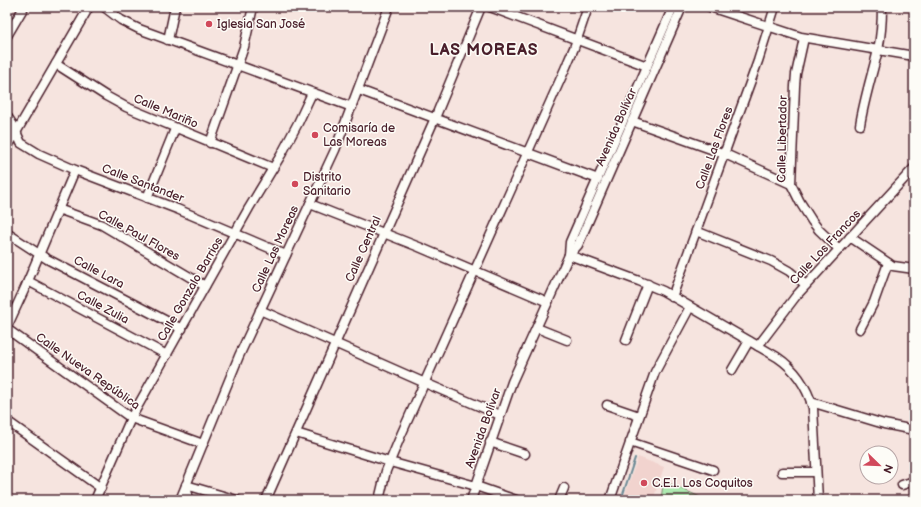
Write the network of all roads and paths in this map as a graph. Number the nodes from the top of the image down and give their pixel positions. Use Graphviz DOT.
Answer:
graph roads {
  1 [pos="24,7"];
  2 [pos="89,7"];
  3 [pos="104,7"];
  4 [pos="175,7"];
  5 [pos="253,7"];
  6 [pos="389,7"];
  7 [pos="481,7"];
  8 [pos="490,7"];
  9 [pos="588,7"];
  10 [pos="673,7"];
  11 [pos="682,7"];
  12 [pos="710,7"];
  13 [pos="775,7"];
  14 [pos="882,7"];
  15 [pos="770,27"];
  16 [pos="7,36"];
  17 [pos="804,38"];
  18 [pos="578,39"];
  19 [pos="168,40"];
  20 [pos="878,50"];
  21 [pos="914,56"];
  22 [pos="56,64"];
  23 [pos="238,66"];
  24 [pos="647,66"];
  25 [pos="359,90"];
  26 [pos="312,93"];
  27 [pos="352,108"];
  28 [pos="7,116"];
  29 [pos="435,118"];
  30 [pos="632,121"];
  31 [pos="860,125"];
  32 [pos="175,129"];
  33 [pos="16,133"];
  34 [pos="210,143"];
  35 [pos="7,148"];
  36 [pos="528,153"];
  37 [pos="725,154"];
  38 [pos="273,168"];
  39 [pos="75,170"];
  40 [pos="912,172"];
  41 [pos="598,179"];
  42 [pos="791,184"];
  43 [pos="147,198"];
  44 [pos="310,204"];
  45 [pos="58,209"];
  46 [pos="696,231"];
  47 [pos="7,233"];
  48 [pos="383,233"];
  49 [pos="235,234"];
  50 [pos="850,237"];
  51 [pos="839,249"];
  52 [pos="40,253"];
  53 [pos="286,255"];
  54 [pos="569,255"];
  55 [pos="888,262"];
  56 [pos="914,269"];
  57 [pos="475,271"];
  58 [pos="28,281"];
  59 [pos="648,284"];
  60 [pos="806,285"];
  61 [pos="205,286"];
  62 [pos="672,297"];
  63 [pos="548,302"];
  64 [pos="690,307"];
  65 [pos="260,310"];
  66 [pos="7,328"];
  67 [pos="537,328"];
  68 [pos="182,329"];
  69 [pos="860,329"];
  70 [pos="568,340"];
  71 [pos="626,340"];
  72 [pos="749,341"];
  73 [pos="335,344"];
  74 [pos="758,346"];
  75 [pos="167,355"];
  76 [pos="732,370"];
  77 [pos="425,383"];
  78 [pos="811,402"];
  79 [pos="607,405"];
  80 [pos="500,414"];
  81 [pos="639,416"];
  82 [pos="131,418"];
  83 [pos="7,421"];
  84 [pos="914,430"];
  85 [pos="296,433"];
  86 [pos="490,442"];
  87 [pos="630,442"];
  88 [pos="203,444"];
  89 [pos="525,454"];
  90 [pos="390,462"];
  91 [pos="713,470"];
  92 [pos="782,472"];
  93 [pos="816,472"];
  94 [pos="914,481"];
  95 [pos="186,485"];
  96 [pos="902,485"];
  97 [pos="476,486"];
  98 [pos="101,488"];
  99 [pos="564,488"];
  100 [pos="95,500"];
  101 [pos="180,500"];
  102 [pos="189,500"];
  103 [pos="237,500"];
  104 [pos="266,500"];
  105 [pos="378,500"];
  106 [pos="471,500"];
  107 [pos="516,500"];
  108 [pos="559,500"];
  109 [pos="610,500"];
  110 [pos="818,500"];
  1 -- 16 [label="street"];
  2 -- 22 [label="street"];
  3 -- 19 [label="street"];
  4 -- 19 [label="street"];
  5 -- 23 [label="street"];
  6 -- 25 [label="street, Calle Las Moreas"];
  7 -- 29 [label="street, Calle Central"];
  8 -- 18 [label="street"];
  9 -- 18 [label="street"];
  10 -- 24 [label="street, Avenida Bolívar"];
  11 -- 30 [label="street, Avenida Bolívar"];
  12 -- 15 [label="street"];
  13 -- 15 [label="street, Calle Las Flores"];
  14 -- 20 [label="street"];
  15 -- 17 [label="street"];
  15 -- 37 [label="street, Calle Las Flores"];
  17 -- 20 [label="street"];
  17 -- 42 [label="street, Calle Libertador"];
  18 -- 24 [label="street"];
  18 -- 36 [label="street"];
  19 -- 23 [label="street"];
  20 -- 21 [label="street"];
  20 -- 31 [label="street"];
  22 -- 32 [label="street, Calle Mariño"];
  22 -- 33 [label="street"];
  23 -- 26 [label="street"];
  23 -- 34 [label="street"];
  24 -- 41 [label="street, Avenida Bolívar"];
  25 -- 27 [label="street, Calle Las Moreas"];
  25 -- 29 [label="street"];
  26 -- 27 [label="street"];
  26 -- 38 [label="street, Calle Gonzalo Barrios"];
  27 -- 44 [label="street, Calle Las Moreas"];
  28 -- 33 [label="street, Calle Santander"];
  29 -- 36 [label="street"];
  29 -- 48 [label="street, Calle Central"];
  30 -- 37 [label="street"];
  30 -- 54 [label="street, Avenida Bolívar"];
  32 -- 34 [label="street, Calle Mariño"];
  32 -- 43 [label="street"];
  33 -- 35 [label="street"];
  33 -- 39 [label="street, Calle Santander"];
  34 -- 38 [label="street, Calle Mariño"];
  36 -- 41 [label="street"];
  36 -- 57 [label="street"];
  37 -- 42 [label="street"];
  37 -- 46 [label="street, Calle Las Flores"];
  38 -- 49 [label="street, Calle Gonzalo Barrios"];
  39 -- 43 [label="street, Calle Santander"];
  39 -- 45 [label="street"];
  40 -- 50 [label="street, Calle Los Francos"];
  41 -- 54 [label="street, Avenida Bolívar"];
  42 -- 51 [label="street, Calle Libertador"];
  43 -- 49 [label="street, Calle Santander"];
  44 -- 48 [label="street"];
  44 -- 53 [label="street, Calle Las Moreas"];
  45 -- 52 [label="street"];
  45 -- 61 [label="street, Calle Paul Flores"];
  46 -- 60 [label="street"];
  46 -- 62 [label="street, Calle Las Flores"];
  47 -- 52 [label="street, Calle Lara"];
  48 -- 57 [label="street"];
  48 -- 73 [label="street, Calle Central"];
  49 -- 53 [label="street, Calle Santander"];
  49 -- 61 [label="street, Calle Gonzalo Barrios"];
  50 -- 51 [label="street, Calle Los Francos"];
  50 -- 55 [label="street"];
  51 -- 60 [label="street, Calle Los Francos"];
  52 -- 58 [label="street"];
  52 -- 68 [label="street, Calle Lara"];
  53 -- 65 [label="street, Calle Las Moreas"];
  54 -- 59 [label="street"];
  54 -- 63 [label="street, Avenida Bolívar"];
  55 -- 56 [label="street"];
  55 -- 69 [label="street"];
  57 -- 63 [label="street"];
  57 -- 77 [label="street"];
  58 -- 66 [label="street"];
  58 -- 75 [label="street, Calle Zulia"];
  59 -- 62 [label="street"];
  59 -- 71 [label="street"];
  60 -- 74 [label="street, Calle Los Francos"];
  61 -- 68 [label="street, Calle Gonzalo Barrios"];
  62 -- 64 [label="street"];
  63 -- 67 [label="street, Avenida Bolívar"];
  64 -- 72 [label="street"];
  64 -- 81 [label="street"];
  65 -- 73 [label="street"];
  65 -- 88 [label="street, Calle Las Moreas"];
  66 -- 82 [label="street, Calle Nueva República"];
  67 -- 70 [label="street"];
  67 -- 80 [label="street, Avenida Bolívar"];
  68 -- 75 [label="street, Calle Gonzalo Barrios"];
  72 -- 74 [label="street"];
  72 -- 76 [label="street"];
  73 -- 77 [label="street"];
  73 -- 85 [label="street, Calle Central"];
  74 -- 78 [label="street"];
  75 -- 82 [label="street, Calle Gonzalo Barrios"];
  77 -- 80 [label="street"];
  77 -- 90 [label="street"];
  78 -- 84 [label="street"];
  78 -- 93 [label="street"];
  79 -- 81 [label="street"];
  80 -- 86 [label="street, Avenida Bolívar"];
  81 -- 87 [label="street"];
  82 -- 88 [label="street, Calle Nueva República"];
  82 -- 98 [label="street, Calle Gonzalo Barrios"];
  83 -- 98 [label="street"];
  85 -- 90 [label="street"];
  85 -- 104 [label="street, Calle Central"];
  86 -- 89 [label="street"];
  86 -- 97 [label="street, Avenida Bolívar"];
  87 -- 91 [label="street"];
  87 -- 109 [label="street"];
  88 -- 95 [label="street, Calle Las Moreas"];
  90 -- 97 [label="street"];
  90 -- 105 [label="street"];
  92 -- 93 [label="street"];
  93 -- 110 [label="street"];
  94 -- 96 [label="street"];
  95 -- 101 [label="street, Calle Las Moreas"];
  95 -- 102 [label="street"];
  95 -- 103 [label="street"];
  97 -- 106 [label="street, Avenida Bolívar"];
  97 -- 107 [label="street"];
  98 -- 100 [label="street, Calle Gonzalo Barrios"];
  99 -- 108 [label="street"];
}
